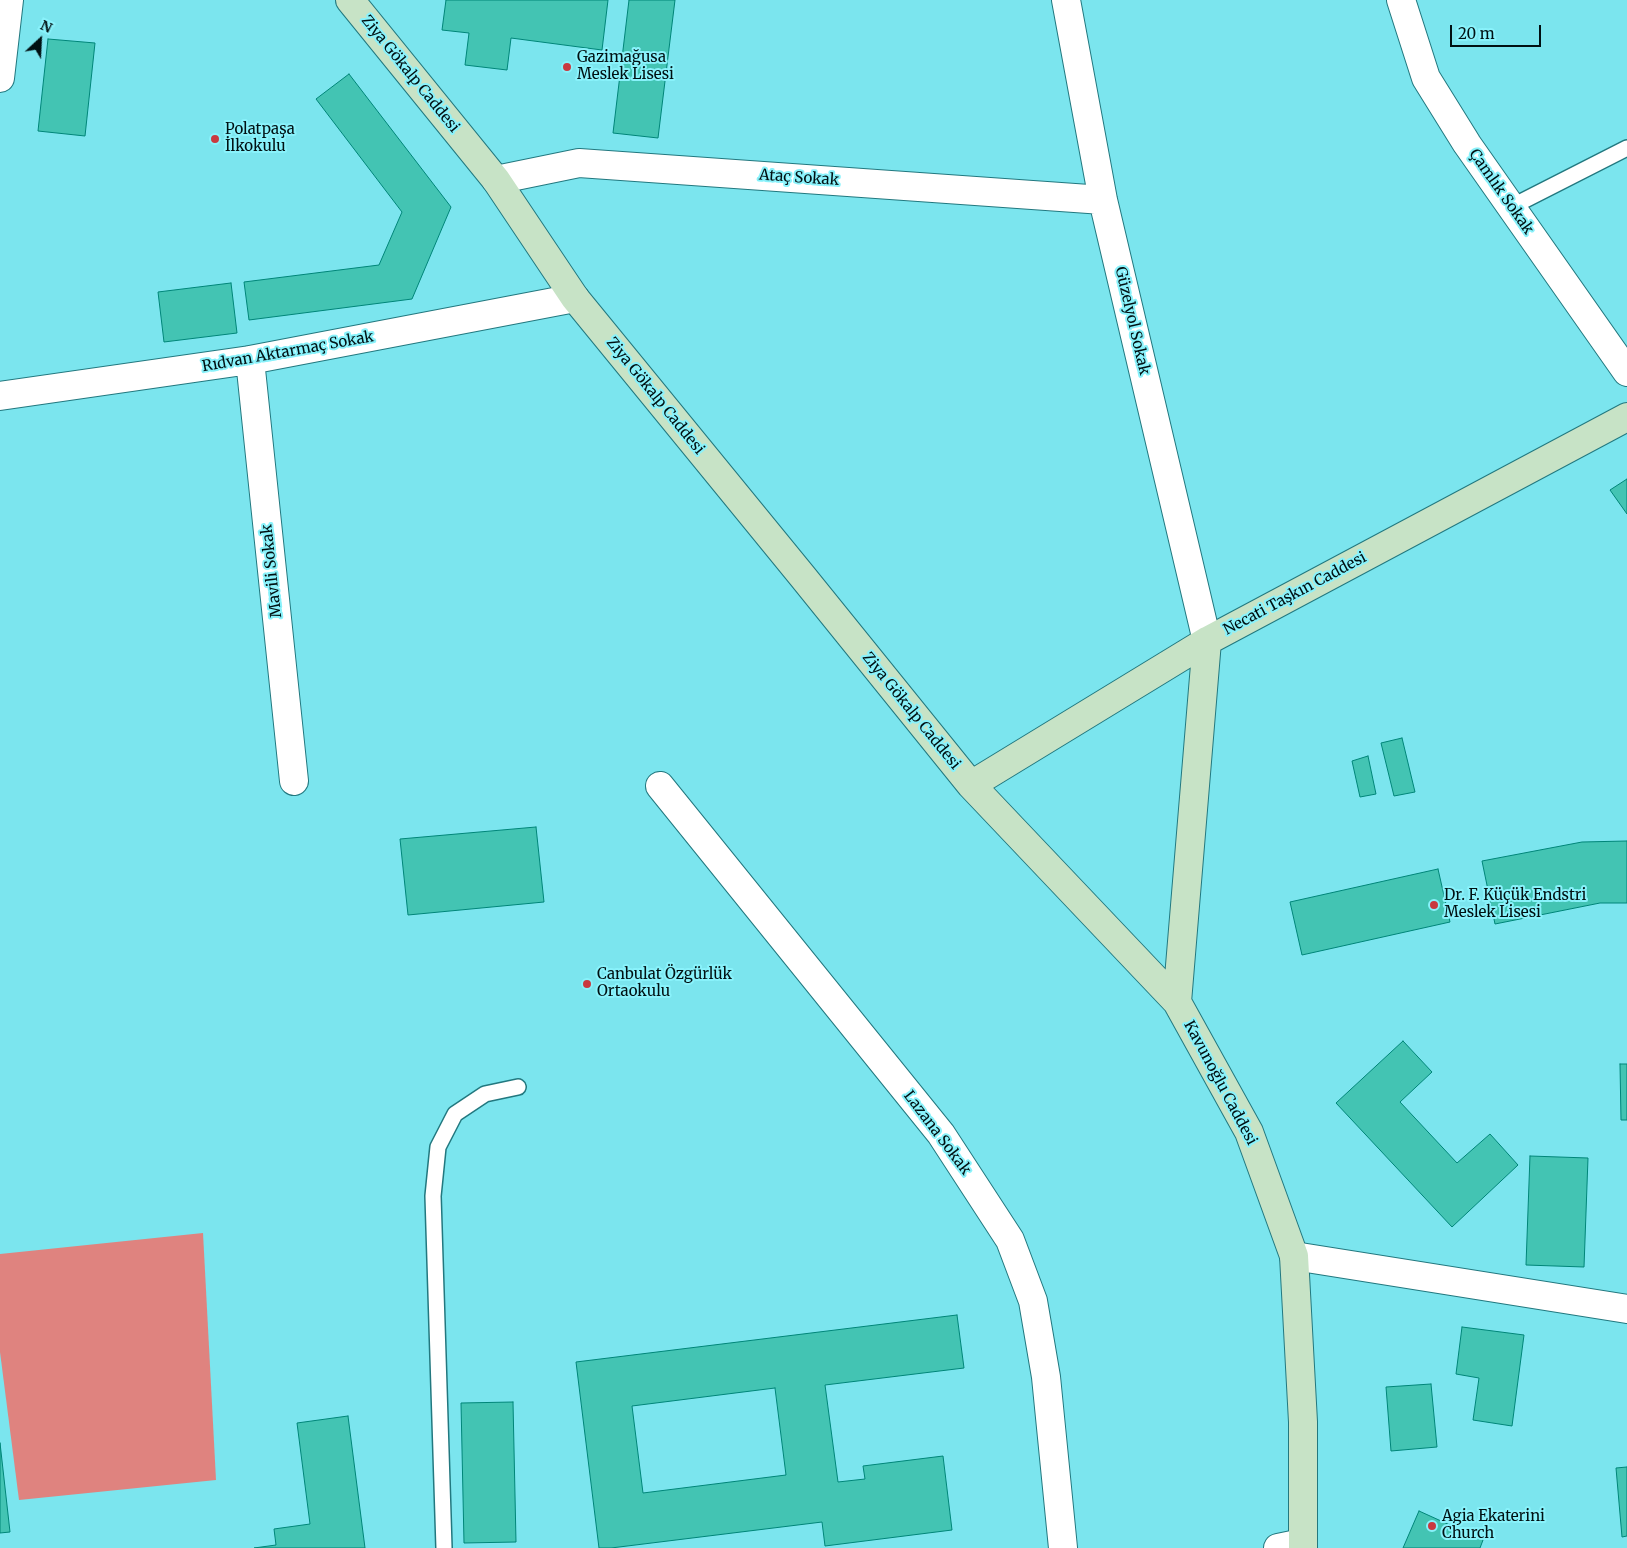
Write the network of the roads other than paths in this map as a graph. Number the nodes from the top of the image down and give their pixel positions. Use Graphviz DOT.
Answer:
graph roads {
  1 [pos="9,0"];
  2 [pos="350,0"];
  3 [pos="1066,0"];
  4 [pos="1401,0"];
  5 [pos="0,78"];
  6 [pos="1627,148"];
  7 [pos="496,180"];
  8 [pos="1103,200"];
  9 [pos="1511,207"];
  10 [pos="575,298"];
  11 [pos="250,360"];
  12 [pos="1627,372"];
  13 [pos="0,396"];
  14 [pos="1627,417"];
  15 [pos="1208,641"];
  16 [pos="294,781"];
  17 [pos="971,785"];
  18 [pos="660,786"];
  19 [pos="1177,1002"];
  20 [pos="518,1087"];
  21 [pos="1294,1256"];
  22 [pos="1627,1309"];
  23 [pos="1294,1546"];
  24 [pos="444,1548"];
  25 [pos="1063,1548"];
  1 -- 5 [label="street"];
  2 -- 7 [label="main road, Ziya Gökalp Caddesi"];
  3 -- 8 [label="street, Güzelyol Sokak"];
  4 -- 9 [label="street, Çamlık Sokak"];
  6 -- 9 [label="lane"];
  7 -- 8 [label="street, Ataç Sokak"];
  7 -- 10 [label="main road, Ziya Gökalp Caddesi"];
  8 -- 15 [label="street, Güzelyol Sokak"];
  9 -- 12 [label="street, Çamlık Sokak"];
  10 -- 11 [label="street, Rıdvan Aktarmaç Sokak"];
  10 -- 17 [label="main road, Ziya Gökalp Caddesi"];
  11 -- 13 [label="street, Rıdvan Aktarmaç Sokak"];
  11 -- 16 [label="street, Mavili Sokak"];
  14 -- 15 [label="main road, Necati Taşkın Caddesi"];
  15 -- 17 [label="main road, Necati Taşkın Caddesi"];
  15 -- 19 [label="main road"];
  17 -- 19 [label="main road, Kavunoğlu Caddesi"];
  18 -- 25 [label="street, Lazana Sokak"];
  19 -- 21 [label="main road, Kavunoğlu Caddesi"];
  20 -- 24 [label="lane"];
  21 -- 22 [label="street"];
  21 -- 23 [label="main road, Kavunoğlu Caddesi"];
}
